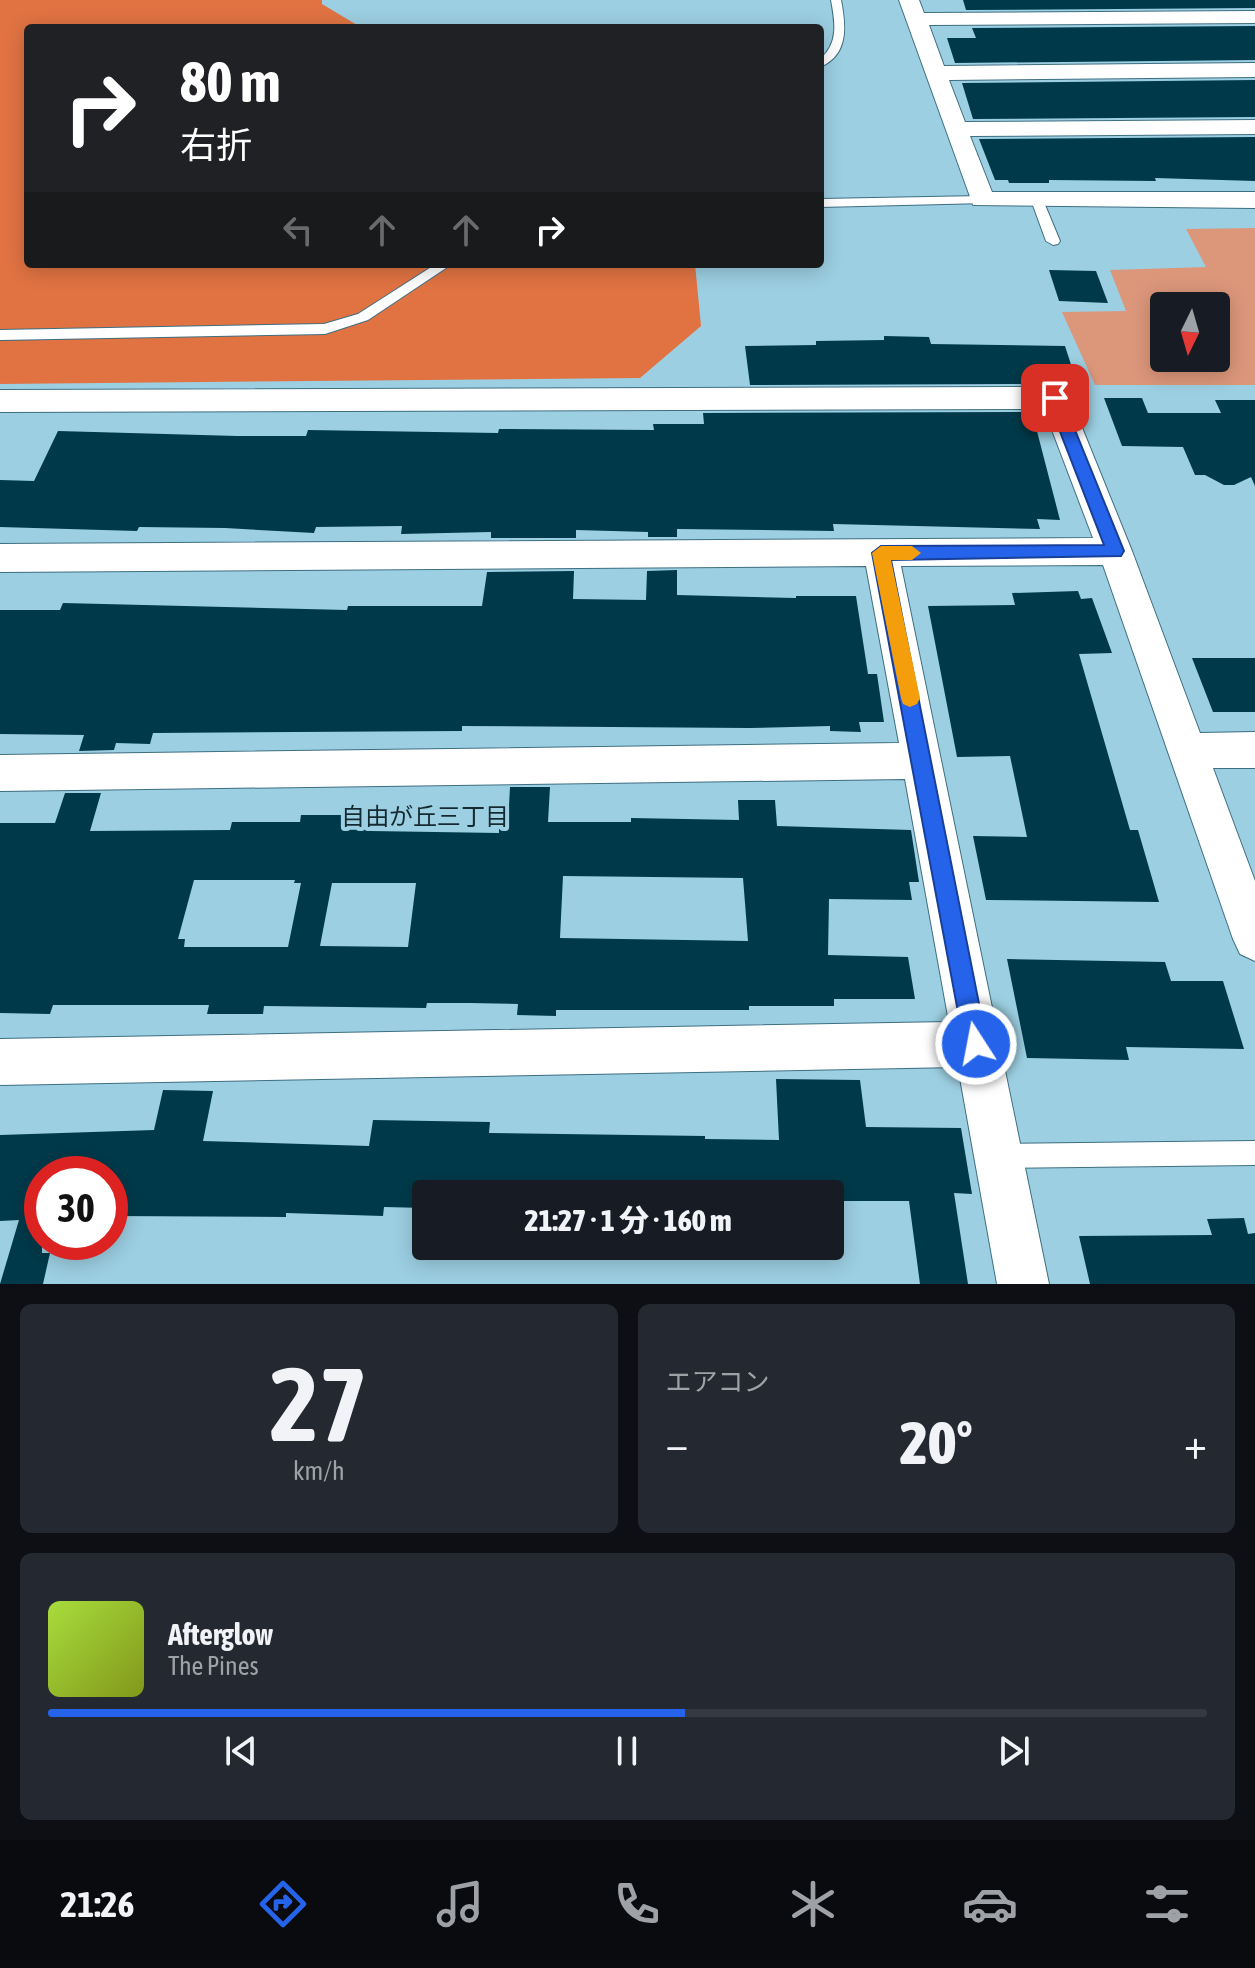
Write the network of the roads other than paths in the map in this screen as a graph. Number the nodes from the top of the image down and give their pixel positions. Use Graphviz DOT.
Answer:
graph roads {
  1 [pos="836,0"];
  2 [pos="913,10"];
  3 [pos="1255,17"];
  4 [pos="824,61"];
  5 [pos="1255,70"];
  6 [pos="935,73"];
  7 [pos="1255,127"];
  8 [pos="956,129"];
  9 [pos="982,200"];
  10 [pos="1037,200"];
  11 [pos="1255,200"];
  12 [pos="824,203"];
  13 [pos="1053,241"];
  14 [pos="439,268"];
  15 [pos="0,335"];
  16 [pos="0,401"];
  17 [pos="1115,551"];
  18 [pos="881,553"];
  19 [pos="0,558"];
  20 [pos="1255,750"];
  21 [pos="1188,751"];
  22 [pos="923,761"];
  23 [pos="0,773"];
  24 [pos="1255,939"];
  25 [pos="976,1044"];
  26 [pos="0,1062"];
  27 [pos="1255,1153"];
  28 [pos="998,1156"];
  29 [pos="1023,1284"];
  1 -- 4 [label="lane"];
  2 -- 3 [label="street"];
  2 -- 6 [label="street"];
  5 -- 6 [label="street"];
  6 -- 8 [label="street"];
  7 -- 8 [label="street"];
  8 -- 9 [label="street"];
  9 -- 10 [label="street"];
  9 -- 12 [label="lane"];
  10 -- 11 [label="street"];
  10 -- 13 [label="lane"];
  14 -- 15 [label="lane"];
  16 -- 17 [label="street"];
  17 -- 18 [label="street"];
  17 -- 21 [label="street"];
  18 -- 19 [label="street"];
  18 -- 22 [label="street"];
  20 -- 21 [label="street"];
  21 -- 24 [label="street"];
  22 -- 23 [label="street"];
  22 -- 25 [label="street"];
  25 -- 26 [label="street"];
  25 -- 28 [label="street"];
  27 -- 28 [label="lane"];
  28 -- 29 [label="street"];
}
